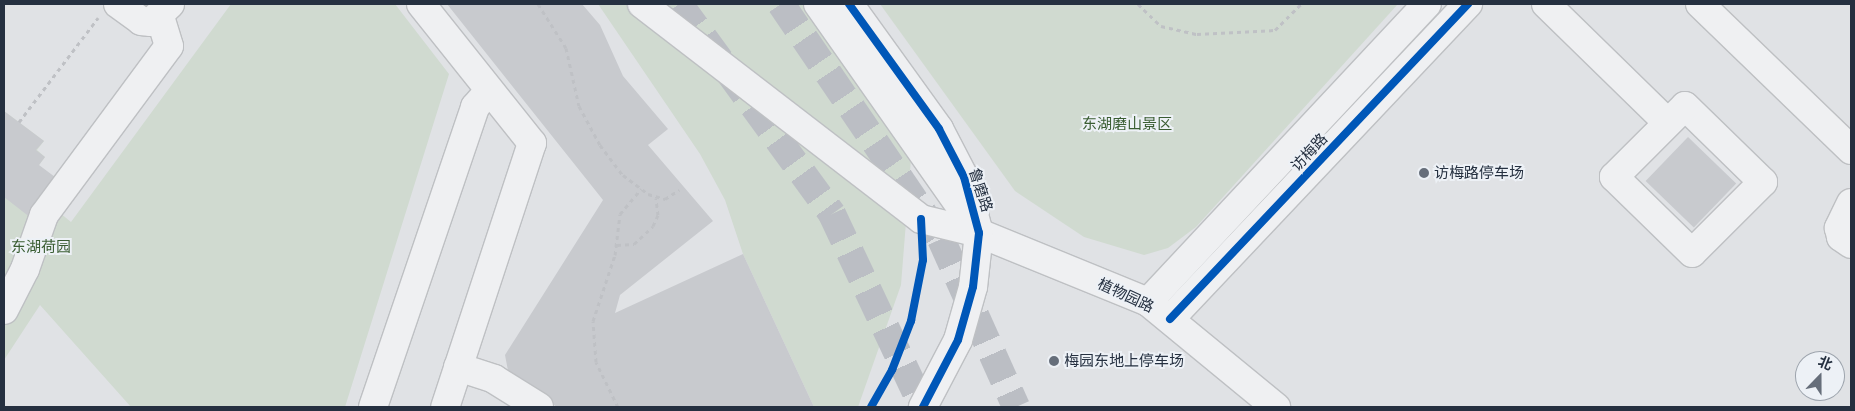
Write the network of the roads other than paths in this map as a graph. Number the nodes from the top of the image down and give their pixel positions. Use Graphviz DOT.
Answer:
graph roads {
  1 [pos="421,4"];
  2 [pos="642,4"];
  3 [pos="818,4"];
  4 [pos="850,4"];
  5 [pos="1427,4"];
  6 [pos="1468,4"];
  7 [pos="1546,4"];
  8 [pos="1700,4"];
  9 [pos="110,8"];
  10 [pos="165,10"];
  11 [pos="488,92"];
  12 [pos="1668,123"];
  13 [pos="1851,150"];
  14 [pos="1851,203"];
  15 [pos="979,233"];
  16 [pos="1851,244"];
  17 [pos="11,280"];
  18 [pos="1148,302"];
  19 [pos="4,310"];
  20 [pos="1170,319"];
  21 [pos="458,367"];
  22 [pos="373,407"];
  23 [pos="445,407"];
  24 [pos="539,407"];
  25 [pos="923,407"];
  26 [pos="1276,407"];
  1 -- 11 [label="street"];
  2 -- 15 [label="street, 植物园路"];
  3 -- 15 [label="street"];
  4 -- 15 [label="street, 鲁磨路"];
  5 -- 18 [label="street, 访梅路"];
  6 -- 20 [label="street, 访梅路"];
  7 -- 12 [label="street"];
  8 -- 13 [label="street"];
  9 -- 10 [label="street"];
  10 -- 17 [label="street"];
  11 -- 21 [label="street"];
  11 -- 22 [label="street"];
  12 -- 12 [label="street"];
  14 -- 16 [label="street"];
  15 -- 18 [label="street, 植物园路"];
  15 -- 25 [label="street, 鲁磨路"];
  17 -- 19 [label="street"];
  18 -- 20 [label="street, 植物园路"];
  20 -- 26 [label="street, 植物园路"];
  21 -- 23 [label="street"];
  21 -- 24 [label="street"];
}
